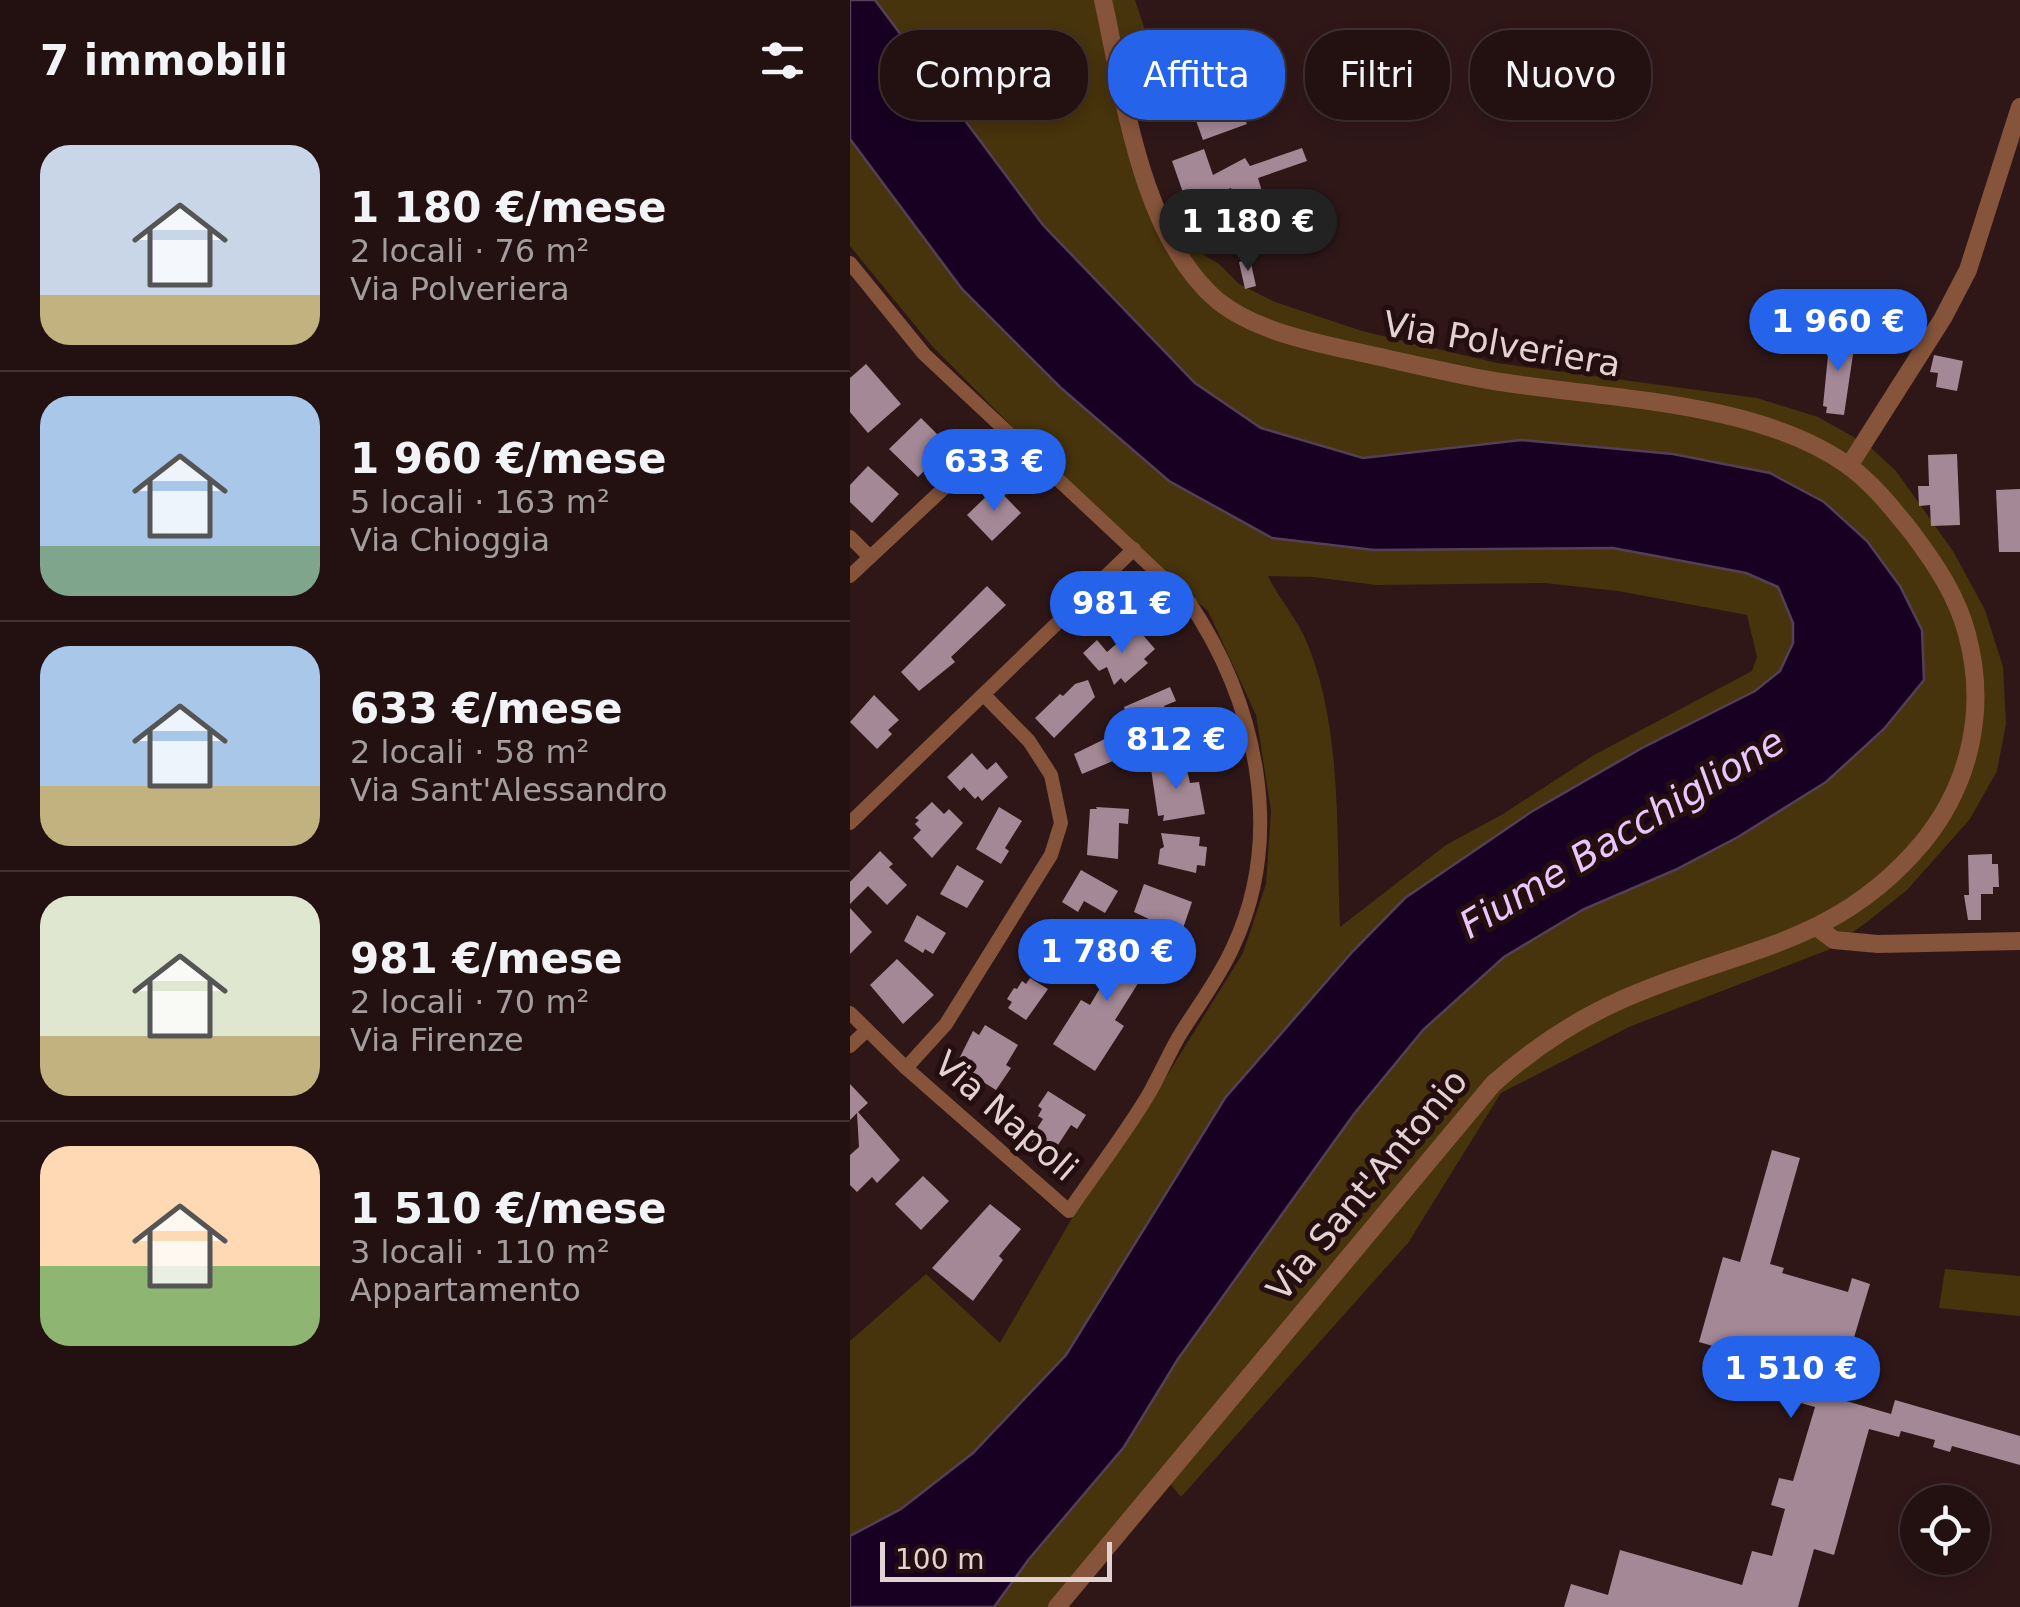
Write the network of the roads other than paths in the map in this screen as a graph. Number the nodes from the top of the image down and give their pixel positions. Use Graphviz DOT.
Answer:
graph roads {
  1 [pos="1104,0"];
  2 [pos="2020,107"];
  3 [pos="850,263"];
  4 [pos="1005,431"];
  5 [pos="1849,466"];
  6 [pos="850,538"];
  7 [pos="1134,549"];
  8 [pos="870,557"];
  9 [pos="850,576"];
  10 [pos="1974,675"];
  11 [pos="984,695"];
  12 [pos="850,823"];
  13 [pos="1818,928"];
  14 [pos="2020,941"];
  15 [pos="850,1013"];
  16 [pos="866,1030"];
  17 [pos="850,1046"];
  18 [pos="906,1068"];
  19 [pos="1057,1607"];
  1 -- 5 [label="street, Via Polveriera"];
  2 -- 5 [label="street"];
  3 -- 4 [label="street, Via Napoli"];
  4 -- 7 [label="street, Via Napoli"];
  4 -- 8 [label="street"];
  5 -- 10 [label="street, Via Polveriera"];
  6 -- 8 [label="street"];
  7 -- 11 [label="street"];
  7 -- 18 [label="street, Via Napoli"];
  8 -- 9 [label="street"];
  10 -- 13 [label="street, Via Sant'Antonio"];
  11 -- 12 [label="street"];
  11 -- 18 [label="street"];
  13 -- 14 [label="street"];
  13 -- 19 [label="street, Via Sant'Antonio"];
  15 -- 16 [label="street, Via Napoli"];
  16 -- 17 [label="street"];
  16 -- 18 [label="street, Via Napoli"];
}
